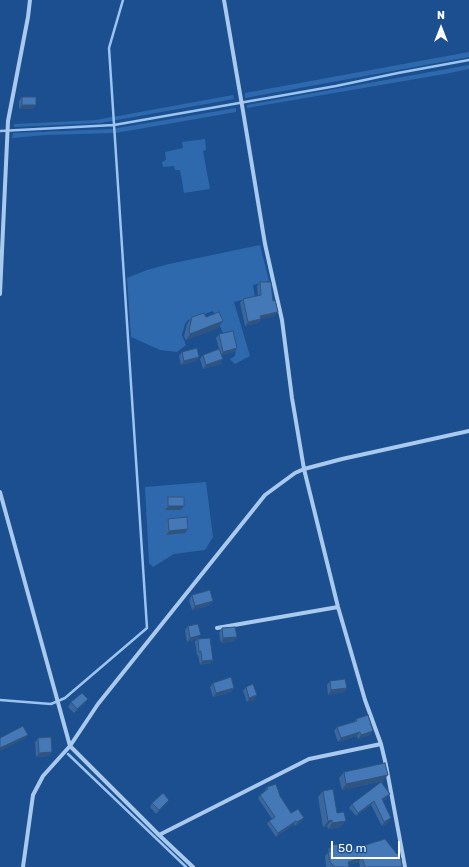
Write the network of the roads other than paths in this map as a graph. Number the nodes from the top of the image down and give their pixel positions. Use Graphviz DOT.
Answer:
graph roads {
  1 [pos="30,0"];
  2 [pos="224,0"];
  3 [pos="0,294"];
  4 [pos="469,430"];
  5 [pos="304,469"];
  6 [pos="0,492"];
  7 [pos="338,607"];
  8 [pos="216,628"];
  9 [pos="381,744"];
  10 [pos="70,746"];
  11 [pos="159,835"];
  12 [pos="23,867"];
  13 [pos="193,867"];
  14 [pos="405,867"];
  1 -- 3 [label="street"];
  2 -- 5 [label="street"];
  4 -- 5 [label="street"];
  5 -- 7 [label="street"];
  5 -- 10 [label="street"];
  6 -- 10 [label="street"];
  7 -- 8 [label="street"];
  7 -- 9 [label="street"];
  9 -- 11 [label="street"];
  9 -- 14 [label="street"];
  10 -- 11 [label="street"];
  10 -- 12 [label="street"];
  11 -- 13 [label="street"];
}
